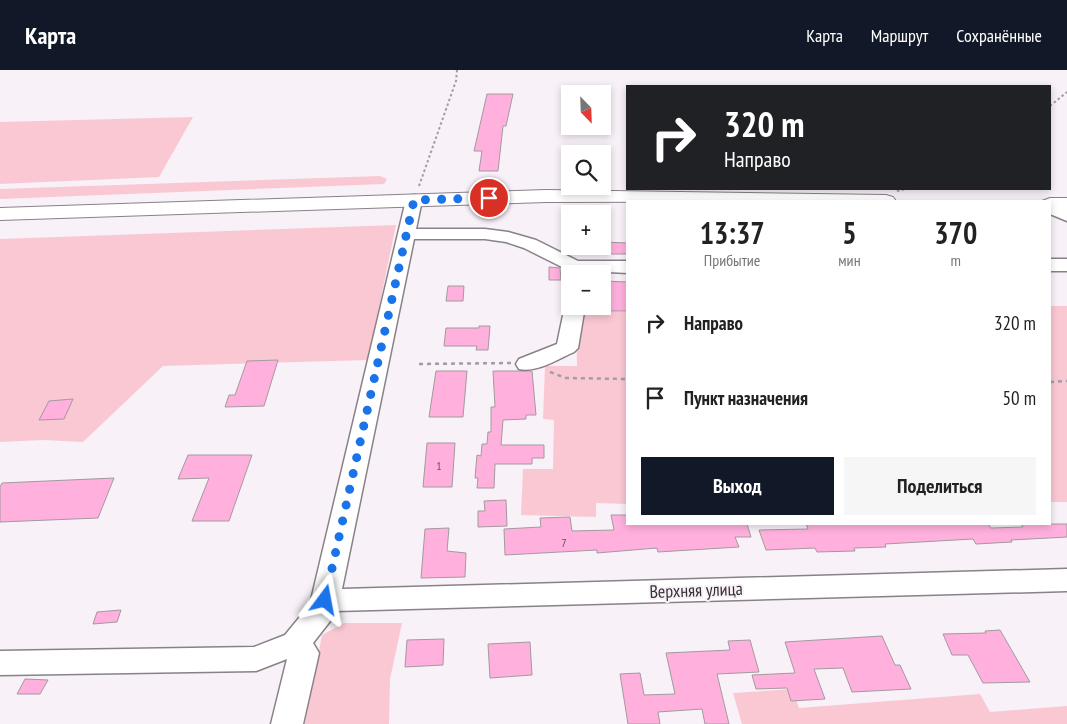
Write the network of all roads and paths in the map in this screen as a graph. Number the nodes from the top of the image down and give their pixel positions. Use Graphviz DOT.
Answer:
graph roads {
  1 [pos="457,70"];
  2 [pos="1067,92"];
  3 [pos="1051,105"];
  4 [pos="414,200"];
  5 [pos="753,200"];
  6 [pos="1067,204"];
  7 [pos="1051,206"];
  8 [pos="1051,207"];
  9 [pos="0,214"];
  10 [pos="1067,216"];
  11 [pos="407,234"];
  12 [pos="566,265"];
  13 [pos="1051,265"];
  14 [pos="1067,265"];
  15 [pos="626,267"];
  16 [pos="611,268"];
  17 [pos="573,315"];
  18 [pos="527,364"];
  19 [pos="1067,381"];
  20 [pos="1051,382"];
  21 [pos="1067,580"];
  22 [pos="325,600"];
  23 [pos="296,644"];
  24 [pos="0,663"];
  25 [pos="287,724"];
  1 -- 4 [label="path"];
  2 -- 3 [label="path"];
  4 -- 5 [label="main road"];
  4 -- 9 [label="main road"];
  4 -- 11 [label="street"];
  6 -- 7 [label="main road"];
  8 -- 10 [label="street"];
  11 -- 12 [label="street"];
  11 -- 22 [label="street"];
  13 -- 14 [label="street"];
  15 -- 16 [label="street"];
  17 -- 18 [label="street"];
  19 -- 20 [label="path"];
  21 -- 22 [label="street, Верхняя улица"];
  22 -- 23 [label="street"];
  23 -- 24 [label="street"];
  23 -- 25 [label="street"];
}
